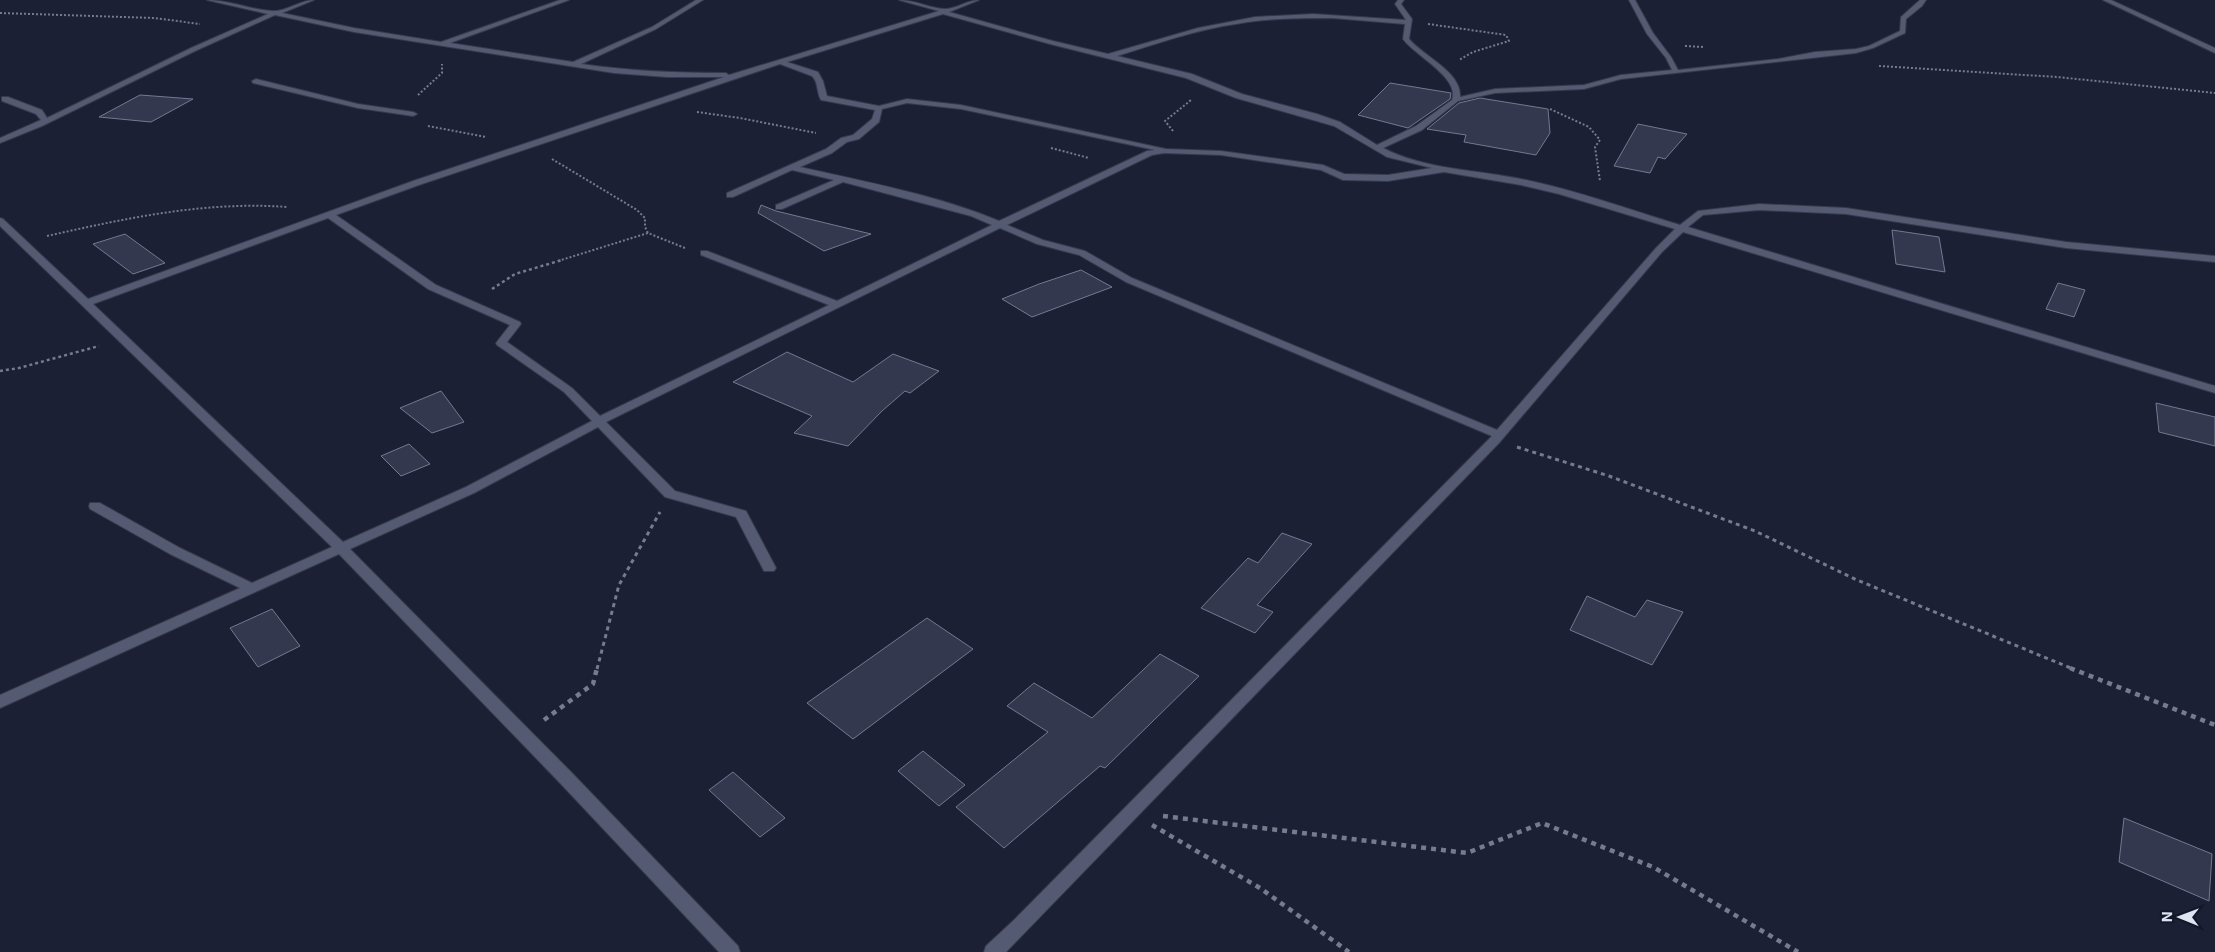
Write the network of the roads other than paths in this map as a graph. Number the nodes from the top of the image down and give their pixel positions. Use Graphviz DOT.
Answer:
graph roads {
  1 [pos="210,0"];
  2 [pos="311,0"];
  3 [pos="566,0"];
  4 [pos="700,0"];
  5 [pos="902,0"];
  6 [pos="976,0"];
  7 [pos="1401,0"];
  8 [pos="1632,0"];
  9 [pos="1923,0"];
  10 [pos="2106,0"];
  11 [pos="944,12"];
  12 [pos="272,14"];
  13 [pos="1409,22"];
  14 [pos="439,44"];
  15 [pos="2215,51"];
  16 [pos="1108,56"];
  17 [pos="780,62"];
  18 [pos="575,64"];
  19 [pos="1676,72"];
  20 [pos="737,75"];
  21 [pos="256,81"];
  22 [pos="6,99"];
  23 [pos="1455,100"];
  24 [pos="879,108"];
  25 [pos="413,114"];
  26 [pos="46,121"];
  27 [pos="0,141"];
  28 [pos="1376,148"];
  29 [pos="1172,152"];
  30 [pos="793,168"];
  31 [pos="1444,169"];
  32 [pos="841,180"];
  33 [pos="730,195"];
  34 [pos="779,207"];
  35 [pos="328,215"];
  36 [pos="0,221"];
  37 [pos="999,226"];
  38 [pos="1680,229"];
  39 [pos="704,253"];
  40 [pos="2215,259"];
  41 [pos="87,304"];
  42 [pos="838,304"];
  43 [pos="2215,390"];
  44 [pos="598,422"];
  45 [pos="1497,437"];
  46 [pos="95,506"];
  47 [pos="340,547"];
  48 [pos="769,568"];
  49 [pos="252,588"];
  50 [pos="0,702"];
  51 [pos="731,952"];
  52 [pos="993,952"];
  1 -- 12 [label="street"];
  2 -- 12 [label="street"];
  3 -- 14 [label="street"];
  4 -- 18 [label="street"];
  5 -- 11 [label="street"];
  6 -- 11 [label="street"];
  7 -- 13 [label="street"];
  8 -- 19 [label="street"];
  9 -- 19 [label="street"];
  10 -- 15 [label="street"];
  11 -- 16 [label="street"];
  11 -- 17 [label="street"];
  12 -- 14 [label="street"];
  12 -- 26 [label="street"];
  13 -- 16 [label="street"];
  13 -- 23 [label="street"];
  14 -- 18 [label="street"];
  16 -- 28 [label="street"];
  17 -- 20 [label="street"];
  17 -- 24 [label="street"];
  18 -- 20 [label="street"];
  19 -- 23 [label="street"];
  20 -- 35 [label="street"];
  21 -- 25 [label="street"];
  22 -- 26 [label="street"];
  23 -- 28 [label="street"];
  24 -- 29 [label="street"];
  24 -- 30 [label="street"];
  26 -- 27 [label="street"];
  28 -- 31 [label="street"];
  29 -- 31 [label="street"];
  29 -- 37 [label="street"];
  30 -- 32 [label="street"];
  30 -- 33 [label="street"];
  31 -- 38 [label="street"];
  32 -- 34 [label="street"];
  32 -- 37 [label="street"];
  35 -- 41 [label="street"];
  35 -- 44 [label="street"];
  36 -- 41 [label="street"];
  37 -- 42 [label="street"];
  37 -- 45 [label="street"];
  38 -- 40 [label="street"];
  38 -- 43 [label="street"];
  38 -- 45 [label="street"];
  39 -- 42 [label="street"];
  41 -- 47 [label="street"];
  42 -- 44 [label="street"];
  44 -- 47 [label="street"];
  44 -- 48 [label="street"];
  45 -- 52 [label="street"];
  46 -- 49 [label="street"];
  47 -- 49 [label="street"];
  47 -- 51 [label="street"];
  49 -- 50 [label="street"];
}
